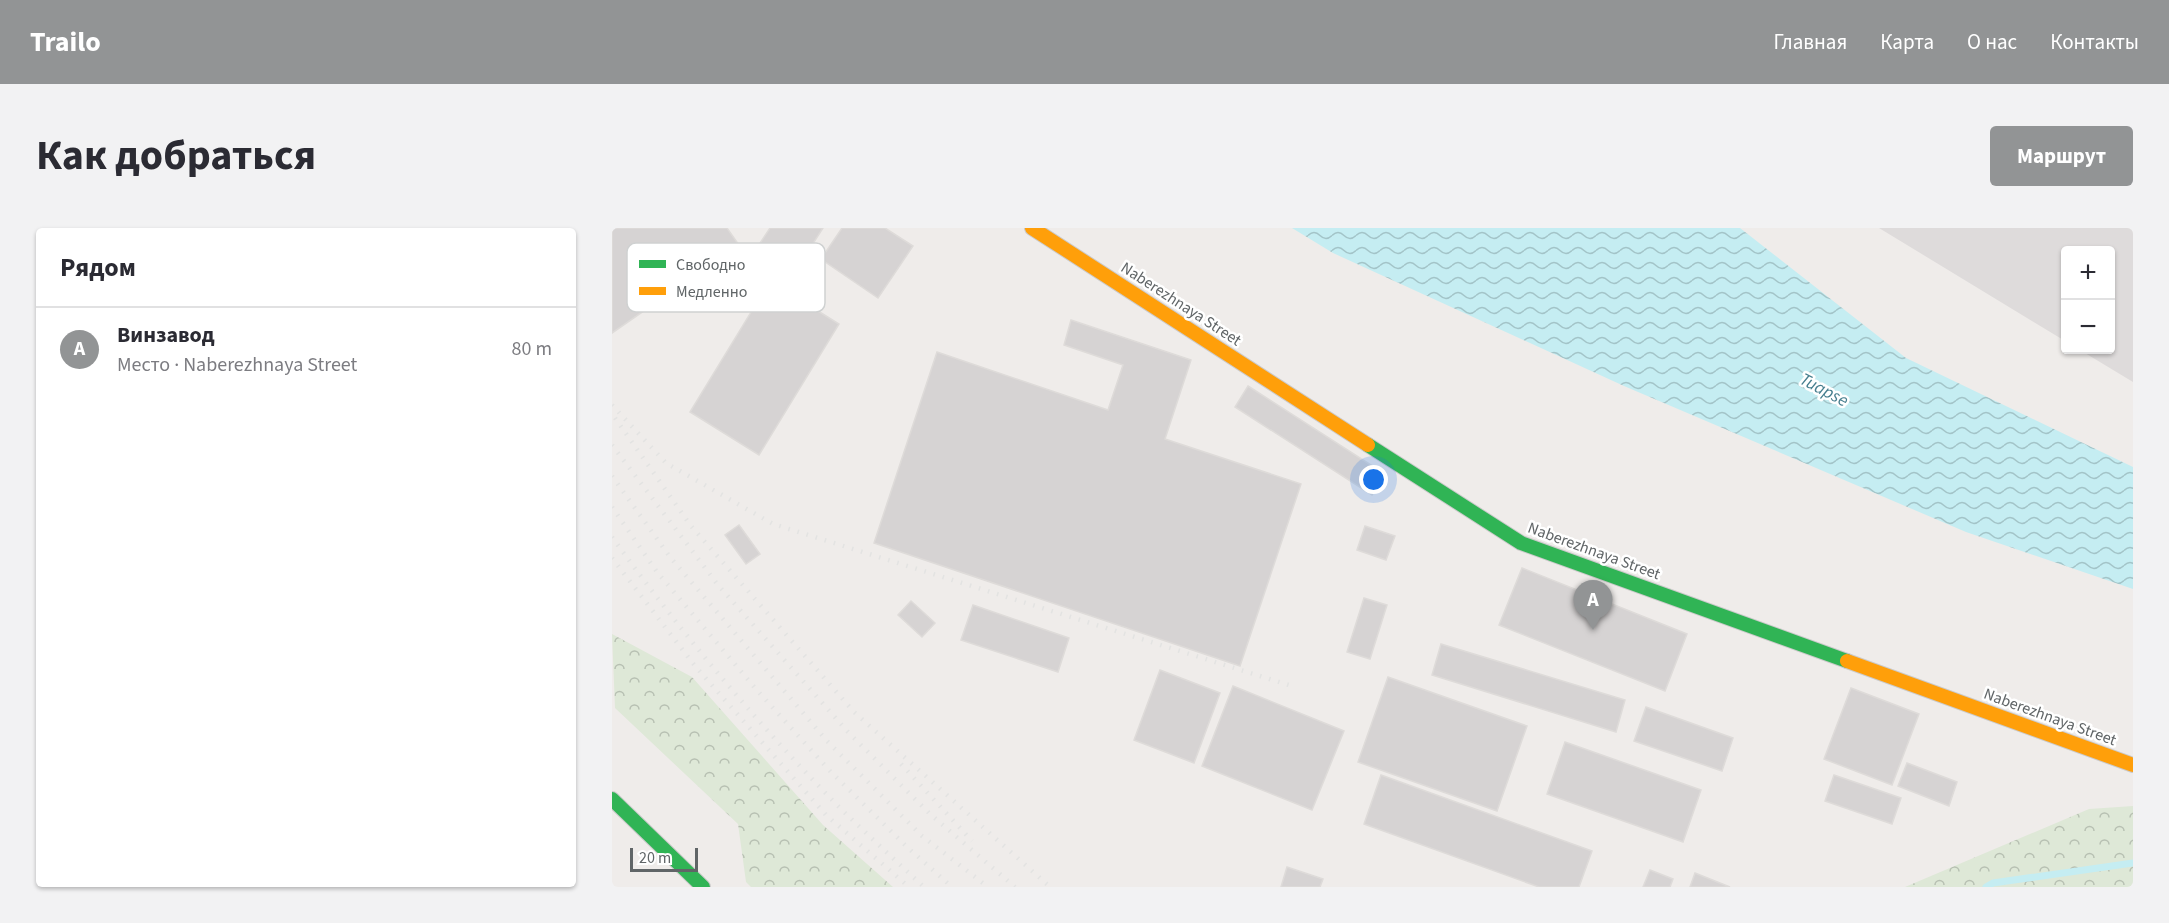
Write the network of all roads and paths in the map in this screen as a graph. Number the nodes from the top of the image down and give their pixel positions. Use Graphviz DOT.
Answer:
graph roads {
  1 [pos="1032,228"];
  2 [pos="2133,765"];
  3 [pos="612,800"];
  4 [pos="704,887"];
  1 -- 2 [label="street, Naberezhnaya Street"];
  3 -- 4 [label="street"];
}
